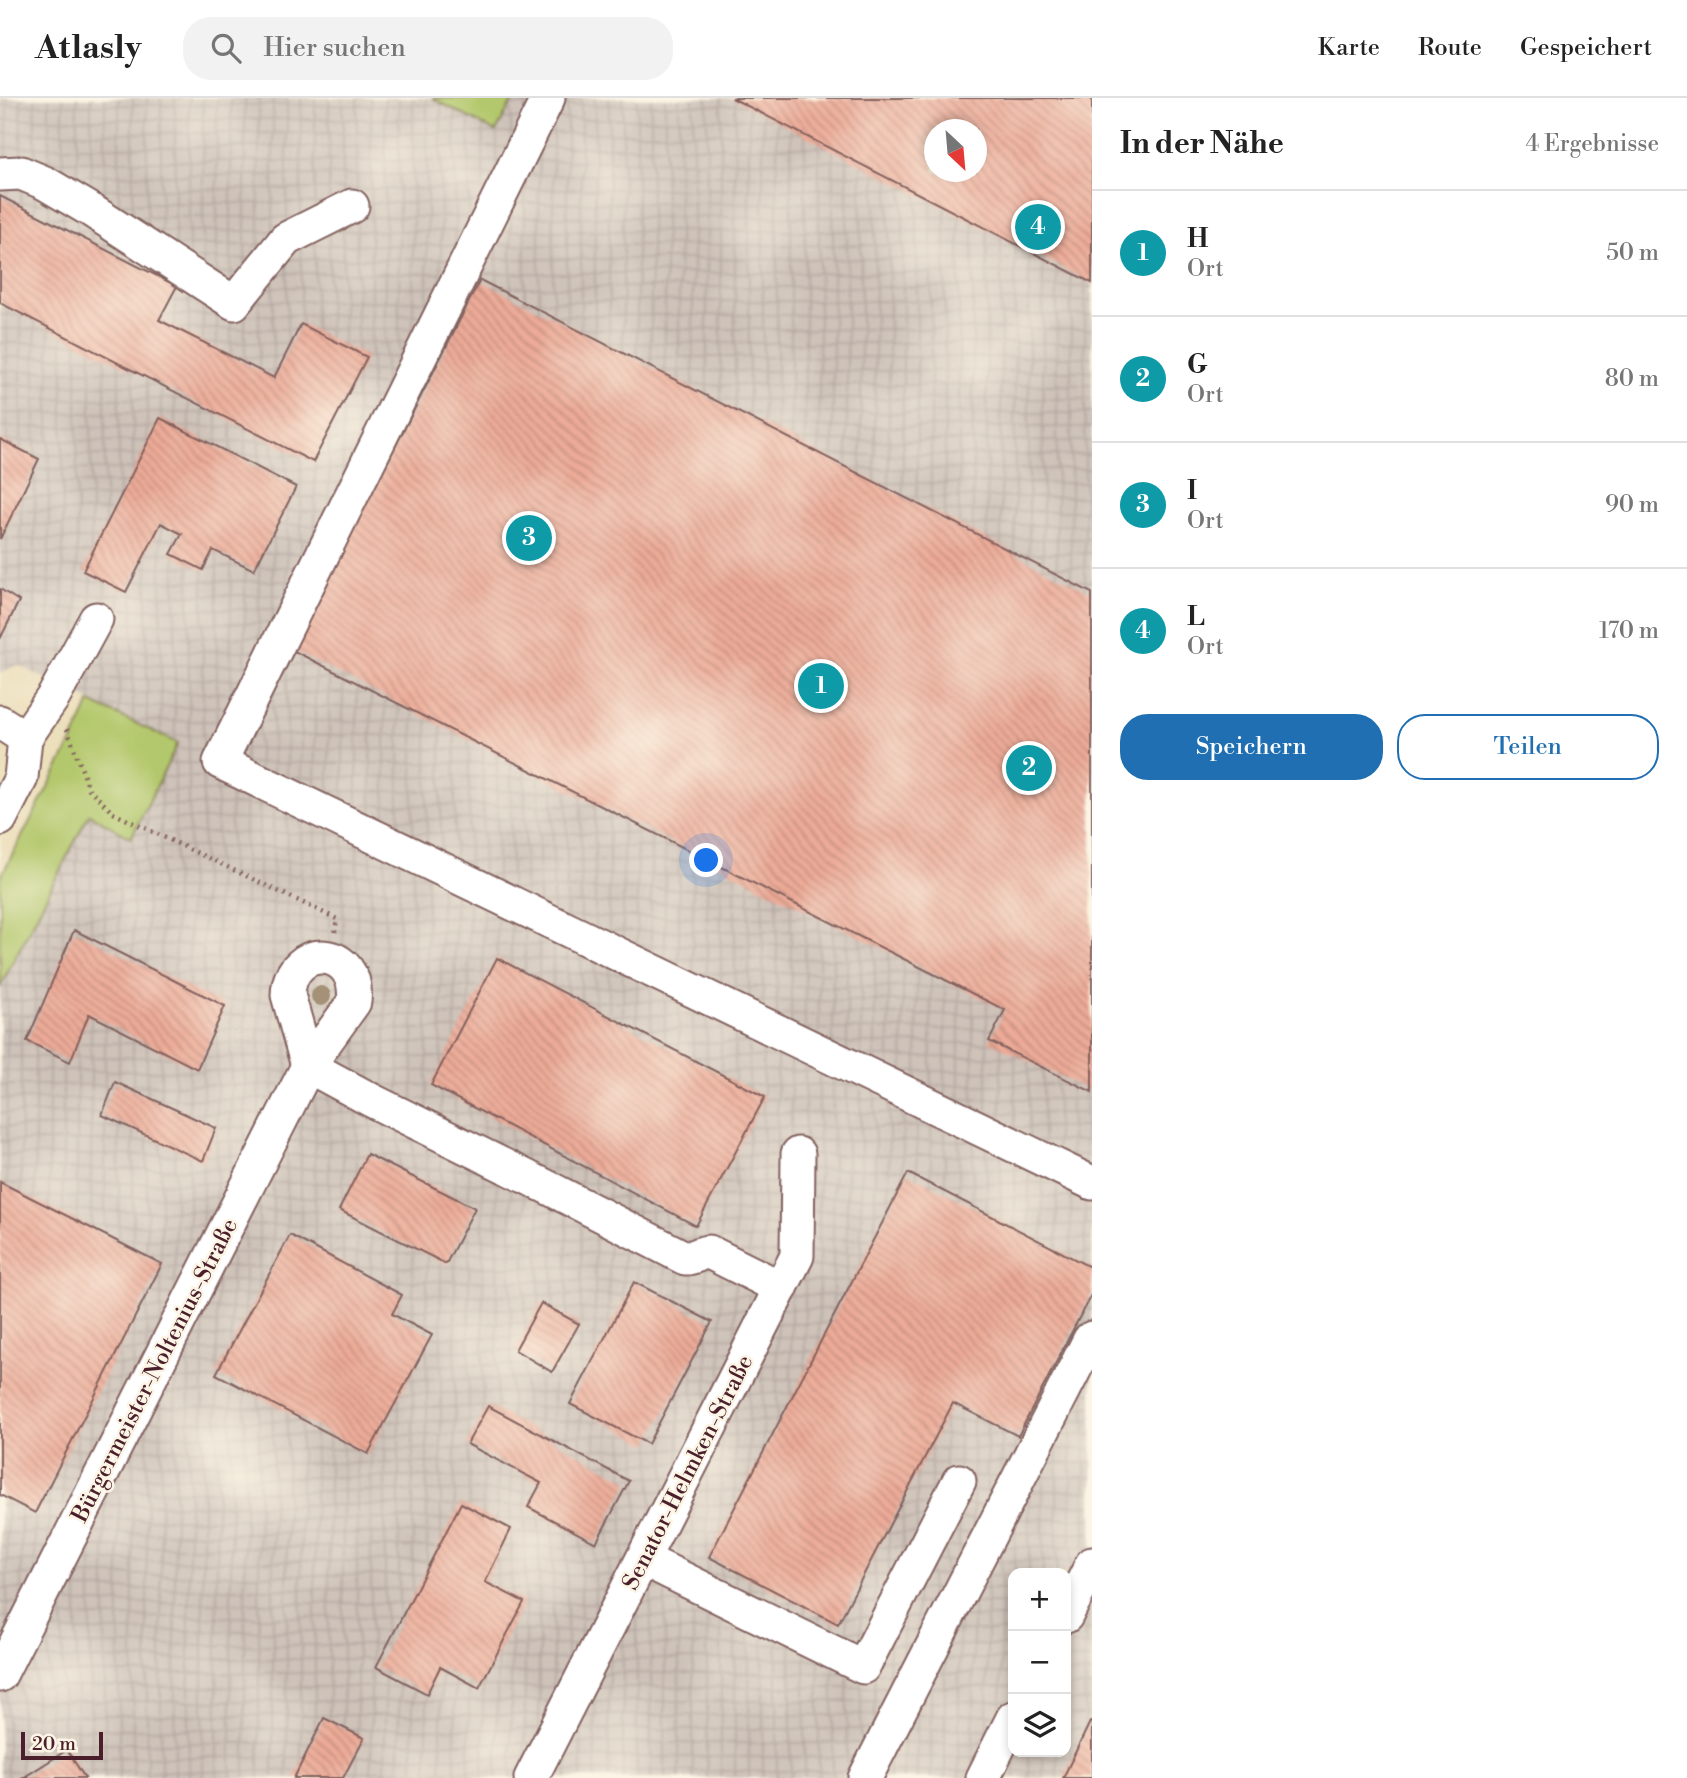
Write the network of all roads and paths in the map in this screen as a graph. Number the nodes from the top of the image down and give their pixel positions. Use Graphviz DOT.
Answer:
graph roads {
  1 [pos="548,98"];
  2 [pos="0,174"];
  3 [pos="352,206"];
  4 [pos="96,619"];
  5 [pos="54,696"];
  6 [pos="13,730"];
  7 [pos="0,819"];
  8 [pos="332,959"];
  9 [pos="308,1066"];
  10 [pos="798,1154"];
  11 [pos="1092,1184"];
  12 [pos="781,1288"];
  13 [pos="1092,1338"];
  14 [pos="959,1481"];
  15 [pos="643,1559"];
  16 [pos="1092,1564"];
  17 [pos="1071,1605"];
  18 [pos="1,1669"];
  19 [pos="1008,1728"];
  20 [pos="531,1778"];
  21 [pos="865,1778"];
  22 [pos="983,1778"];
  1 -- 11 [label="street"];
  2 -- 3 [label="street"];
  4 -- 5 [label="street"];
  5 -- 6 [label="street"];
  5 -- 8 [label="path"];
  6 -- 7 [label="street"];
  8 -- 9 [label="street, Bürgermeister-Noltenius-Straße"];
  8 -- 9 [label="street"];
  9 -- 12 [label="street"];
  9 -- 18 [label="street, Bürgermeister-Noltenius-Straße"];
  10 -- 12 [label="street, Senator-Helmken-Straße"];
  12 -- 15 [label="street, Senator-Helmken-Straße"];
  13 -- 21 [label="street"];
  14 -- 15 [label="street"];
  15 -- 20 [label="street, Senator-Helmken-Straße"];
  16 -- 17 [label="street"];
  19 -- 22 [label="street"];
}
